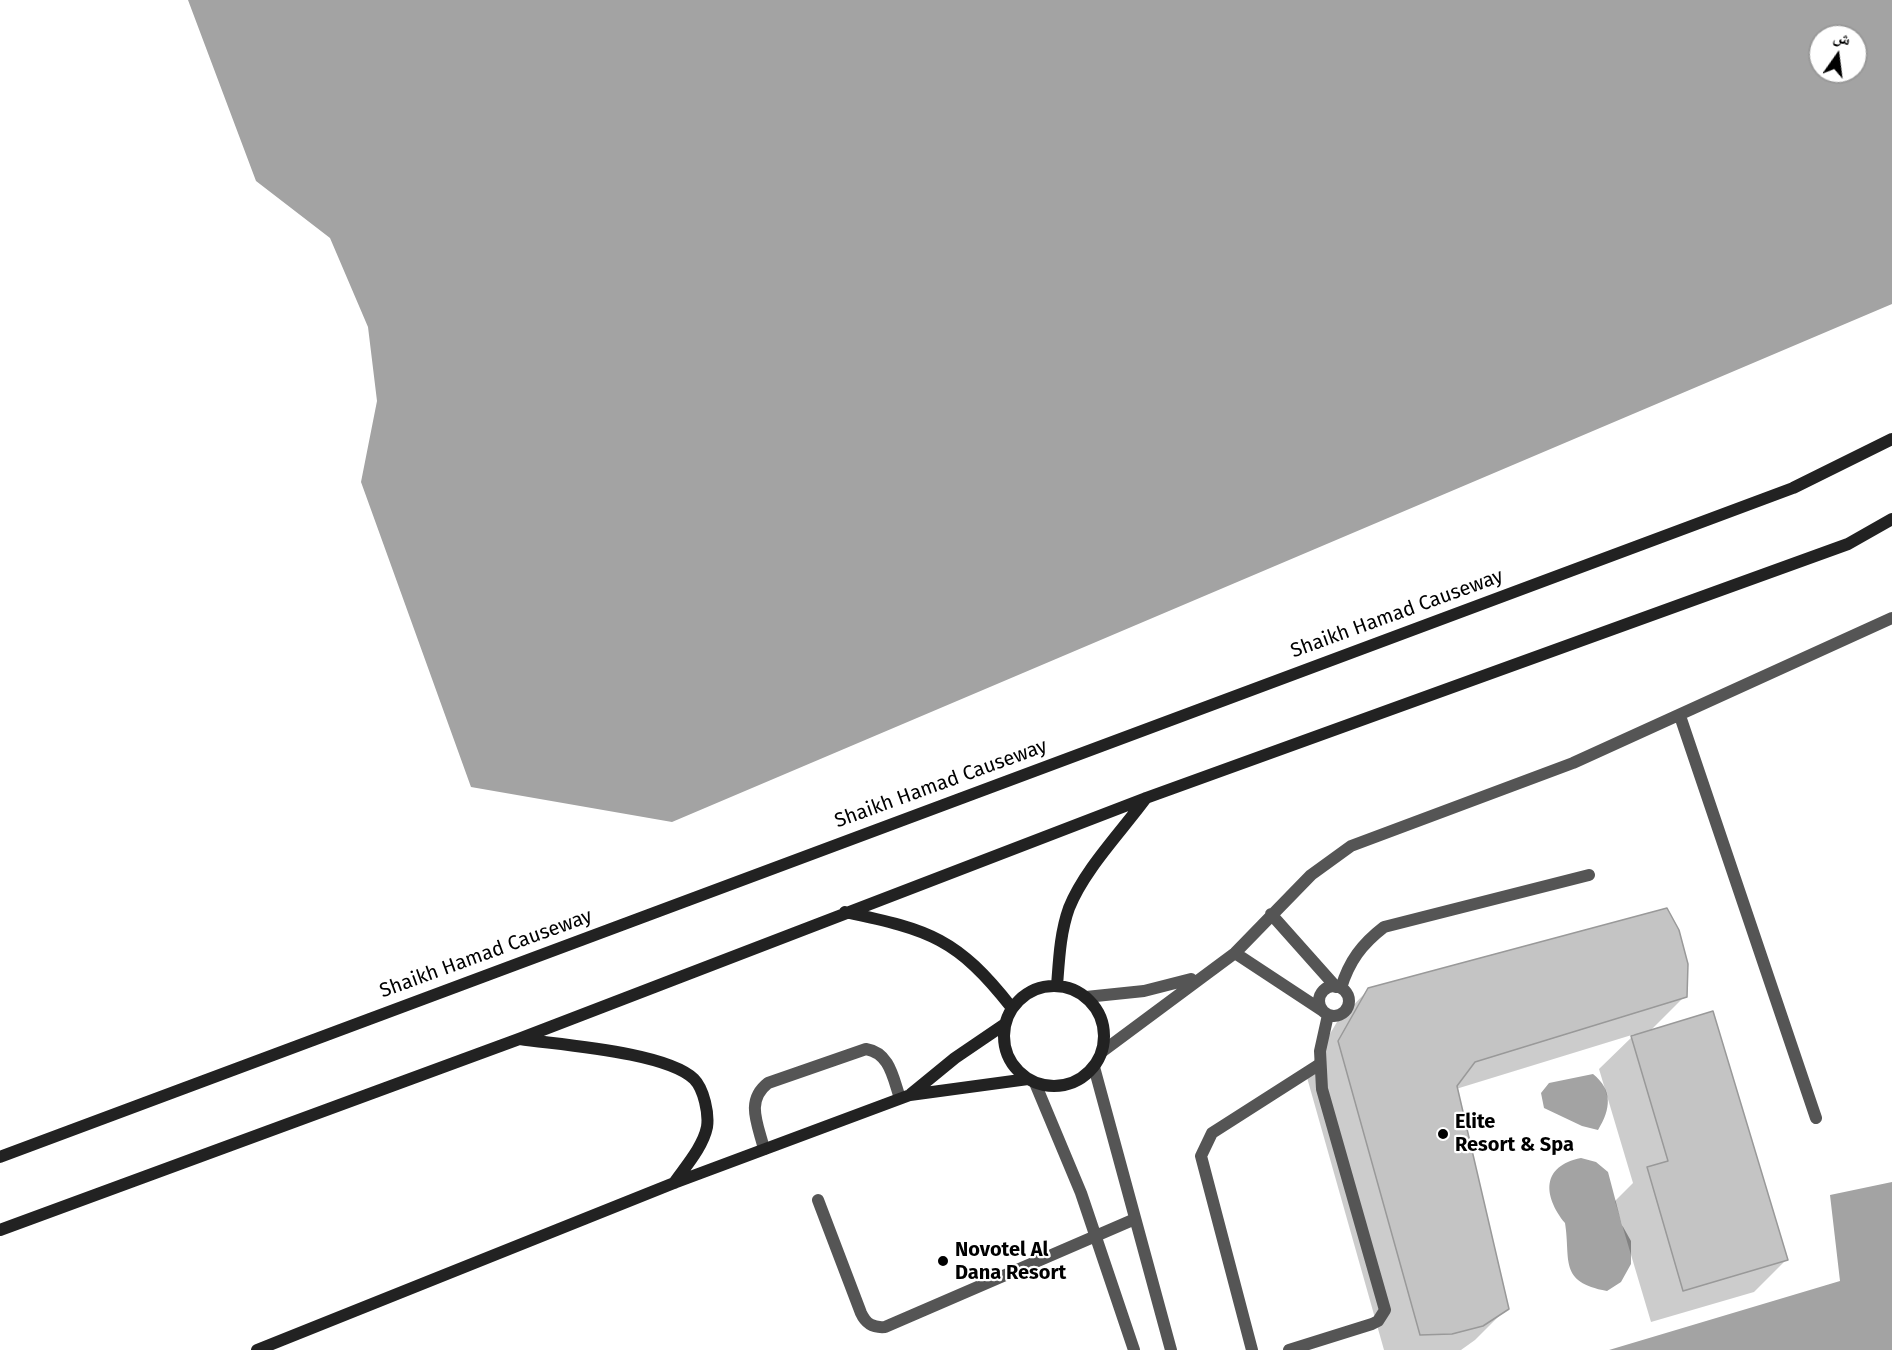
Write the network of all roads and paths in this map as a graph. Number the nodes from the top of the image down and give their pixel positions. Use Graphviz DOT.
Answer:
graph roads {
  1 [pos="1892,439"];
  2 [pos="1892,519"];
  3 [pos="1892,618"];
  4 [pos="1680,716"];
  5 [pos="1146,798"];
  6 [pos="1589,875"];
  7 [pos="843,912"];
  8 [pos="1271,914"];
  9 [pos="1235,953"];
  10 [pos="1200,976"];
  11 [pos="1057,986"];
  12 [pos="1339,987"];
  13 [pos="1086,997"];
  14 [pos="1012,1008"];
  15 [pos="1326,1013"];
  16 [pos="1005,1024"];
  17 [pos="519,1039"];
  18 [pos="1102,1051"];
  19 [pos="1320,1064"];
  20 [pos="1094,1067"];
  21 [pos="1031,1081"];
  22 [pos="905,1096"];
  23 [pos="1816,1118"];
  24 [pos="764,1149"];
  25 [pos="0,1157"];
  26 [pos="674,1183"];
  27 [pos="818,1200"];
  28 [pos="1135,1219"];
  29 [pos="0,1230"];
  30 [pos="1097,1236"];
  31 [pos="257,1350"];
  32 [pos="1134,1350"];
  33 [pos="1171,1350"];
  34 [pos="1252,1350"];
  35 [pos="1289,1350"];
  1 -- 25 [label="main road, Shaikh Hamad Causeway"];
  2 -- 5 [label="main road"];
  3 -- 4 [label="lane"];
  4 -- 8 [label="lane"];
  4 -- 23 [label="lane"];
  5 -- 7 [label="main road"];
  5 -- 11 [label="main road"];
  6 -- 12 [label="lane"];
  7 -- 14 [label="main road"];
  7 -- 17 [label="main road"];
  8 -- 9 [label="lane"];
  8 -- 12 [label="lane"];
  9 -- 10 [label="lane"];
  9 -- 15 [label="lane"];
  10 -- 13 [label="lane"];
  10 -- 18 [label="lane"];
  11 -- 13 [label="main road"];
  11 -- 14 [label="main road"];
  12 -- 15 [label="lane"];
  12 -- 15 [label="lane"];
  13 -- 18 [label="main road"];
  14 -- 16 [label="main road"];
  15 -- 19 [label="lane"];
  16 -- 21 [label="main road"];
  16 -- 22 [label="main road"];
  17 -- 26 [label="main road"];
  17 -- 29 [label="main road"];
  18 -- 20 [label="main road"];
  19 -- 34 [label="lane"];
  19 -- 35 [label="lane"];
  20 -- 21 [label="main road"];
  20 -- 28 [label="lane"];
  21 -- 22 [label="main road"];
  21 -- 30 [label="lane"];
  22 -- 24 [label="main road"];
  22 -- 24 [label="lane"];
  24 -- 26 [label="main road"];
  26 -- 31 [label="main road"];
  27 -- 30 [label="lane"];
  28 -- 30 [label="lane"];
  28 -- 33 [label="lane"];
  30 -- 32 [label="lane"];
}
